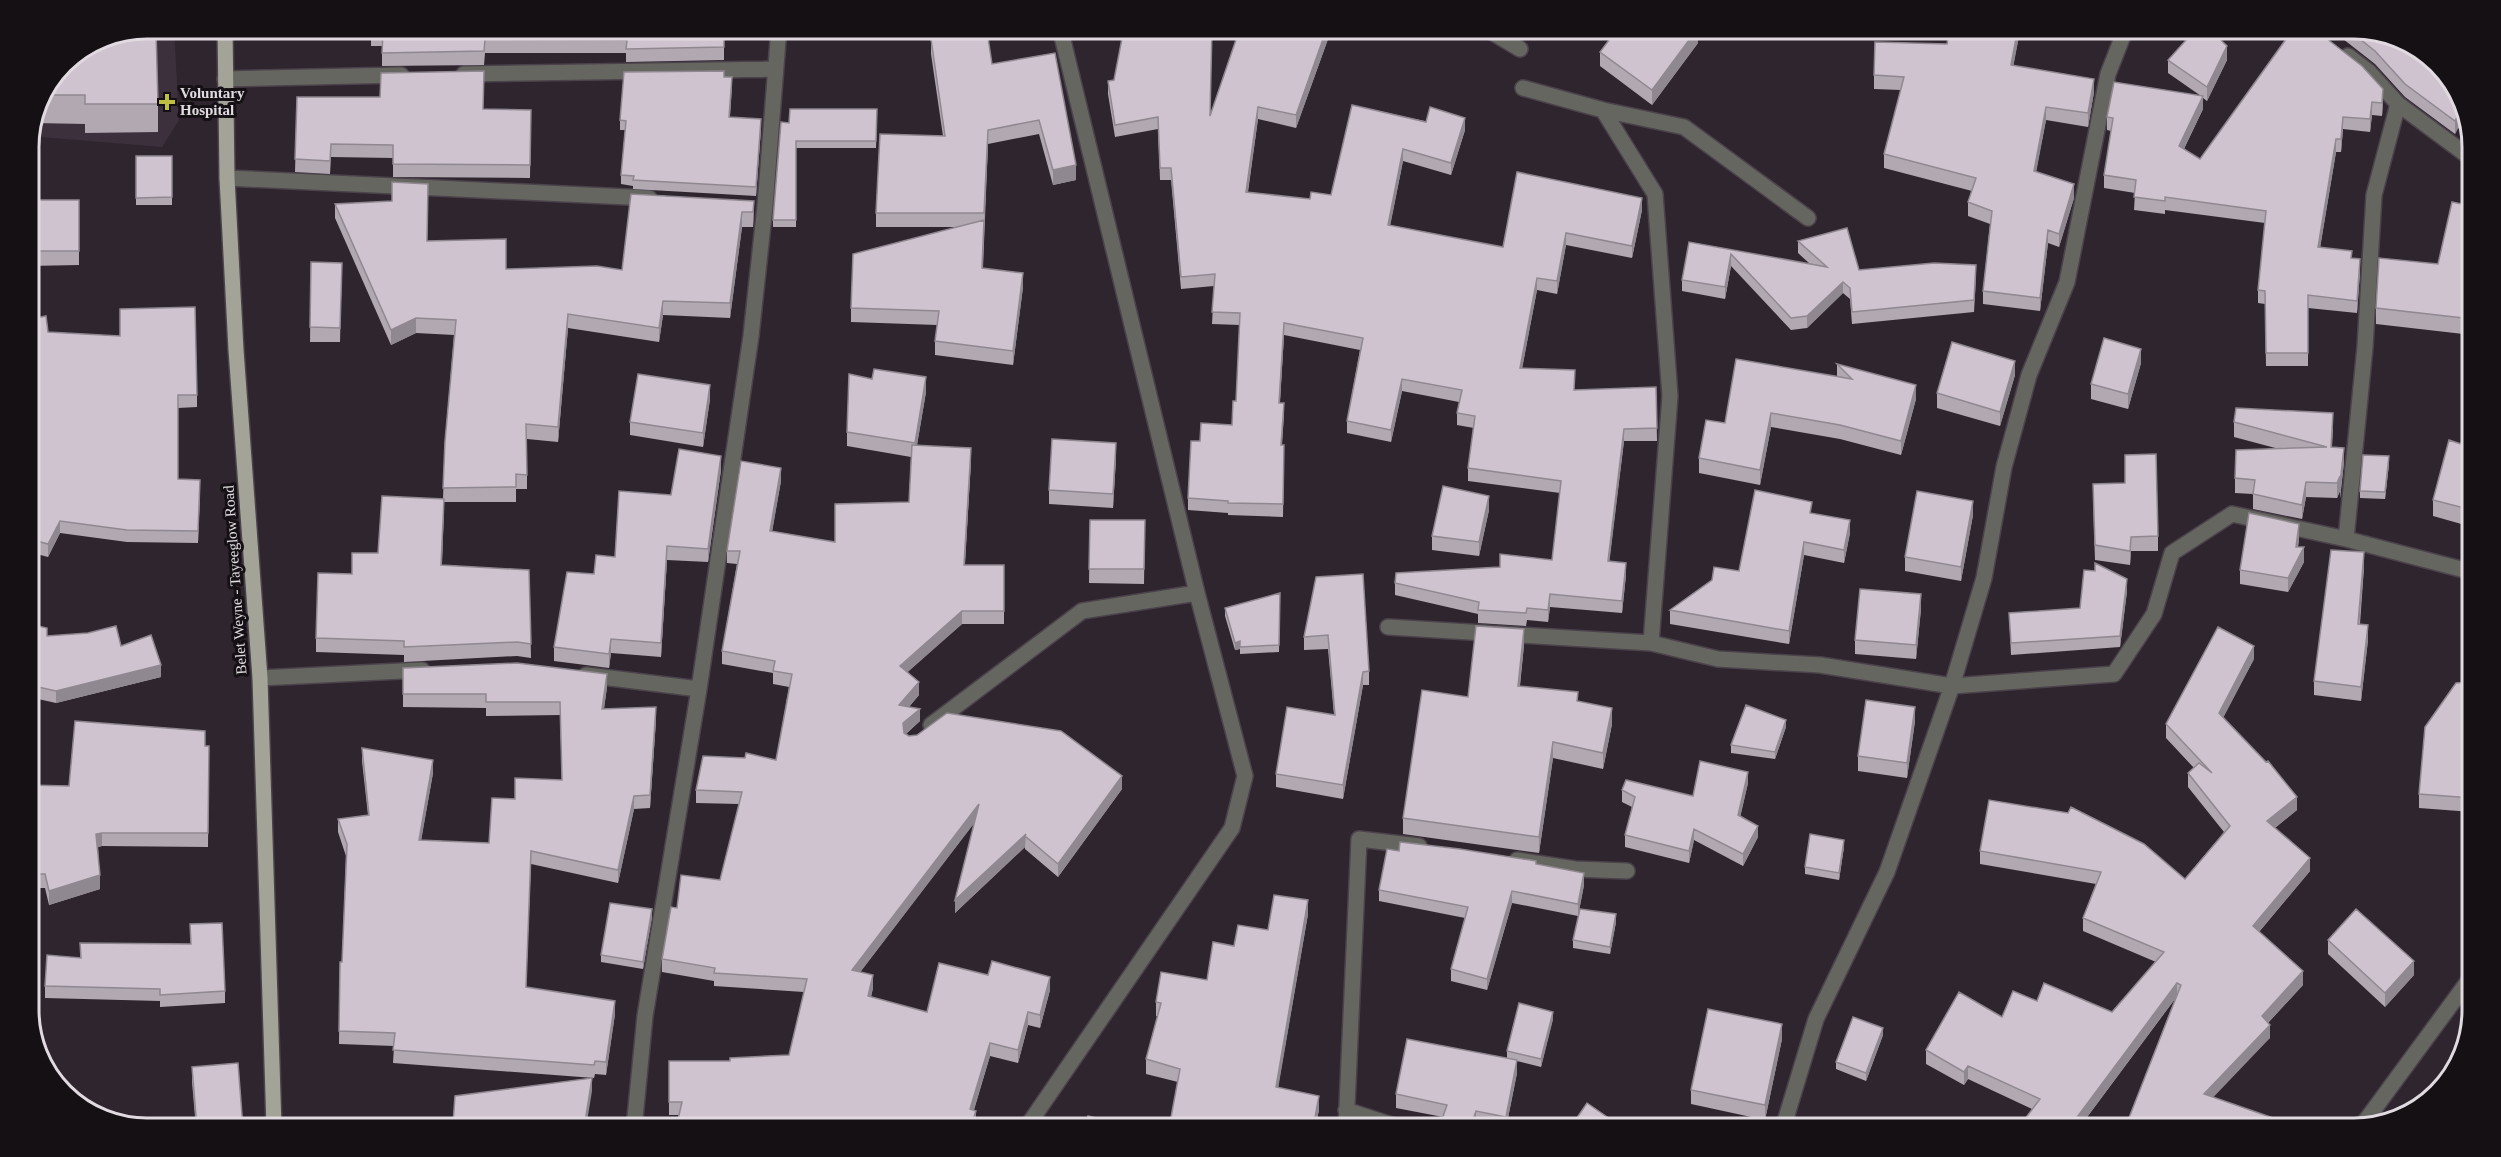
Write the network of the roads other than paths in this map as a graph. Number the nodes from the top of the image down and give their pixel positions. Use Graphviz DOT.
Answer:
graph roads {
  1 [pos="225,39"];
  2 [pos="778,39"];
  3 [pos="1063,39"];
  4 [pos="1503,39"];
  5 [pos="2122,39"];
  6 [pos="1520,49"];
  7 [pos="2341,50"];
  8 [pos="775,69"];
  9 [pos="446,74"];
  10 [pos="411,75"];
  11 [pos="225,79"];
  12 [pos="1523,88"];
  13 [pos="2398,104"];
  14 [pos="1603,110"];
  15 [pos="2462,152"];
  16 [pos="227,178"];
  17 [pos="667,199"];
  18 [pos="1808,218"];
  19 [pos="2346,539"];
  20 [pos="2462,569"];
  21 [pos="1197,593"];
  22 [pos="1388,627"];
  23 [pos="1650,643"];
  24 [pos="435,670"];
  25 [pos="574,673"];
  26 [pos="260,678"];
  27 [pos="1952,686"];
  28 [pos="699,689"];
  29 [pos="921,732"];
  30 [pos="1438,848"];
  31 [pos="1507,858"];
  32 [pos="1627,871"];
  33 [pos="2462,990"];
  34 [pos="1346,1110"];
  35 [pos="2368,1117"];
  36 [pos="274,1118"];
  37 [pos="635,1118"];
  38 [pos="1033,1118"];
  39 [pos="1346,1118"];
  40 [pos="1370,1118"];
  41 [pos="1786,1118"];
  1 -- 11 [label="main road, Belet Weyne - Tayeeglow Road"];
  2 -- 8 [label="street"];
  3 -- 21 [label="street"];
  4 -- 6 [label="street"];
  5 -- 27 [label="street"];
  7 -- 13 [label="street"];
  8 -- 9 [label="street"];
  8 -- 28 [label="street"];
  10 -- 11 [label="street"];
  11 -- 16 [label="main road, Belet Weyne - Tayeeglow Road"];
  12 -- 14 [label="street"];
  13 -- 15 [label="street"];
  13 -- 19 [label="street"];
  14 -- 18 [label="street"];
  14 -- 23 [label="street"];
  16 -- 17 [label="street"];
  16 -- 26 [label="main road, Belet Weyne - Tayeeglow Road"];
  19 -- 20 [label="street"];
  19 -- 27 [label="street"];
  21 -- 29 [label="street"];
  21 -- 38 [label="street"];
  22 -- 23 [label="street"];
  23 -- 27 [label="street"];
  24 -- 26 [label="street"];
  25 -- 28 [label="street"];
  26 -- 36 [label="main road, Belet Weyne - Tayeeglow Road"];
  27 -- 41 [label="street"];
  28 -- 37 [label="street"];
  30 -- 34 [label="street"];
  31 -- 32 [label="street"];
  33 -- 35 [label="street"];
  34 -- 39 [label="street"];
  34 -- 40 [label="street"];
}
